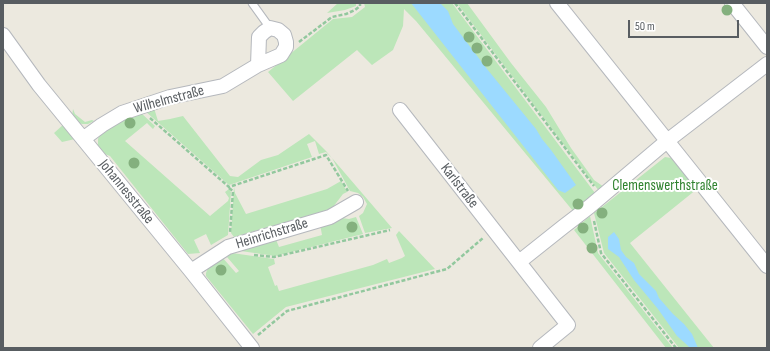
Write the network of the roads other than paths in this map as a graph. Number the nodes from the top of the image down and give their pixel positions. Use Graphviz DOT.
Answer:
graph roads {
  1 [pos="252,3"];
  2 [pos="557,3"];
  3 [pos="732,3"];
  4 [pos="270,28"];
  5 [pos="3,35"];
  6 [pos="767,47"];
  7 [pos="258,64"];
  8 [pos="767,64"];
  9 [pos="400,110"];
  10 [pos="83,139"];
  11 [pos="667,141"];
  12 [pos="356,202"];
  13 [pos="519,262"];
  14 [pos="767,266"];
  15 [pos="191,270"];
  16 [pos="250,345"];
  17 [pos="540,348"];
  1 -- 4 [label="lane"];
  2 -- 11 [label="street"];
  3 -- 6 [label="street"];
  4 -- 7 [label="street"];
  4 -- 7 [label="street, Wilhelmstraße"];
  5 -- 10 [label="street, Johannesstraße"];
  7 -- 10 [label="street, Wilhelmstraße"];
  8 -- 11 [label="street"];
  9 -- 13 [label="street, Karlstraße"];
  10 -- 15 [label="street, Johannesstraße"];
  11 -- 13 [label="street"];
  11 -- 14 [label="street"];
  12 -- 15 [label="street, Heinrichstraße"];
  13 -- 17 [label="street, Karlstraße"];
  15 -- 16 [label="street, Johannesstraße"];
}
